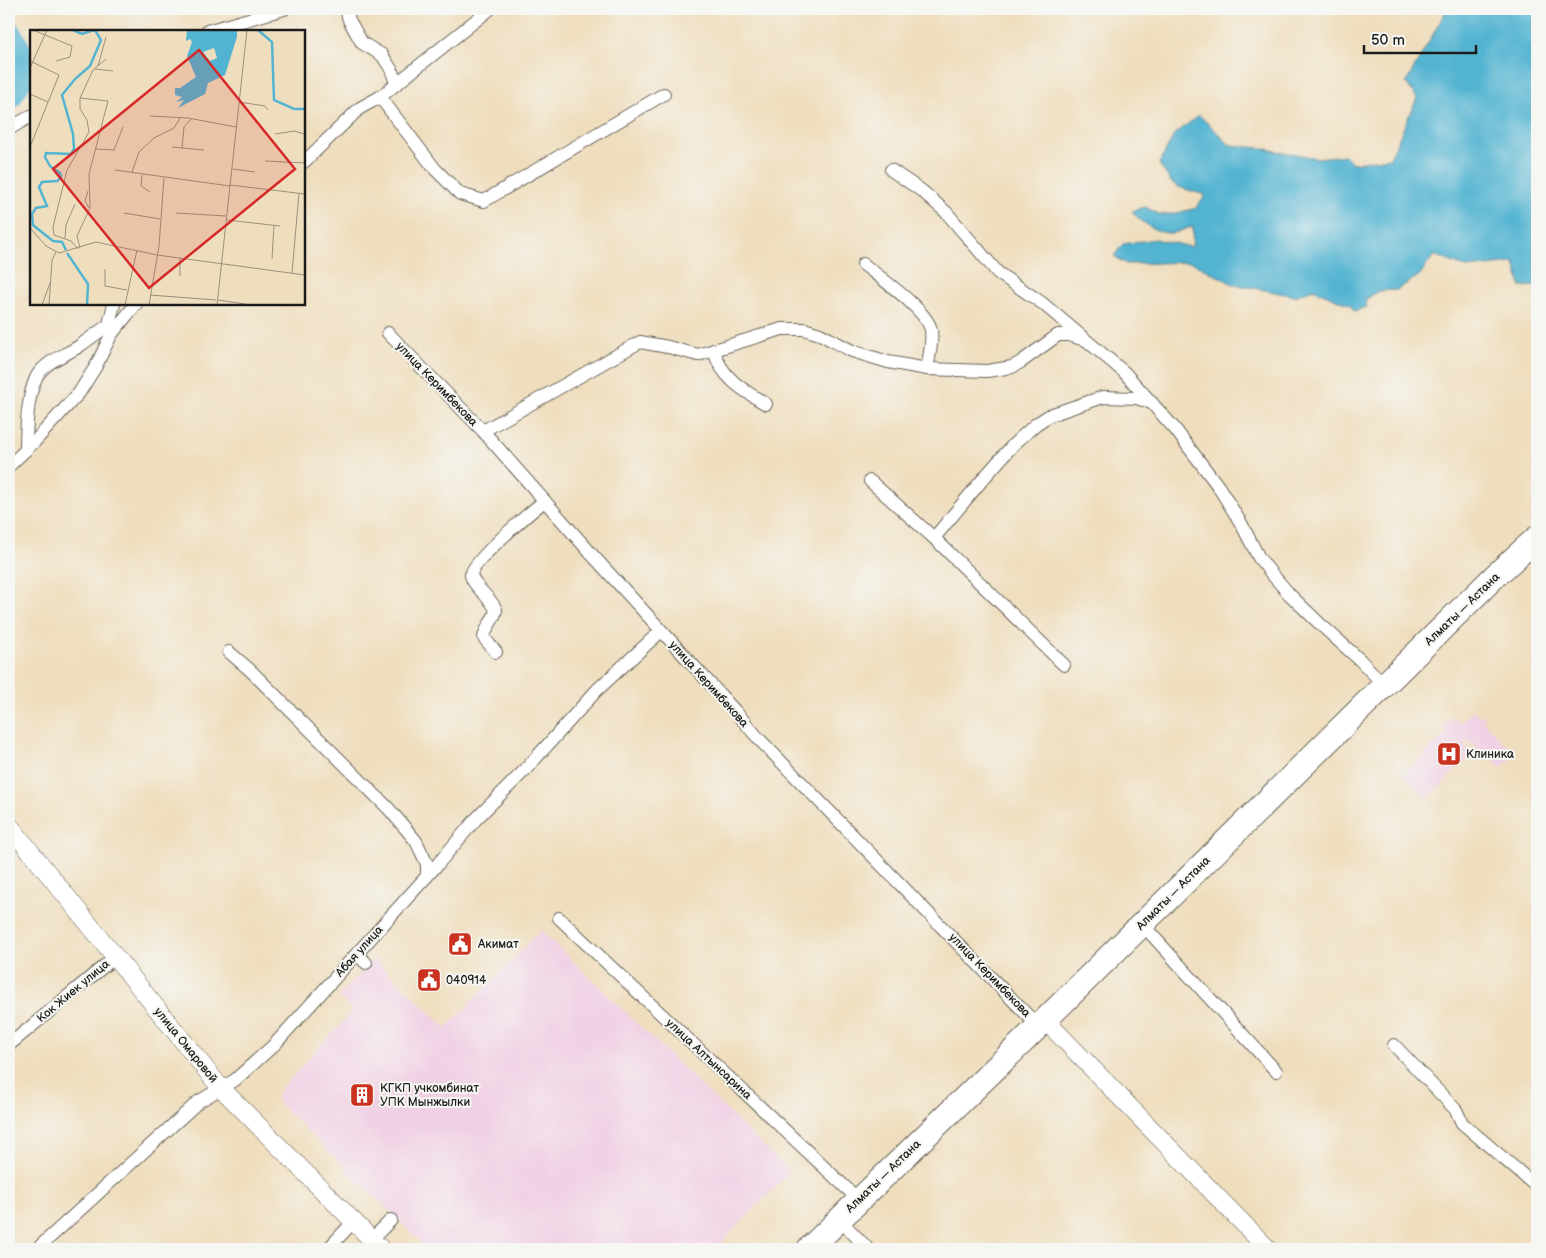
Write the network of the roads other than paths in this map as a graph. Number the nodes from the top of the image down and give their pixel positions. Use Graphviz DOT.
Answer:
graph roads {
  1 [pos="284,9"];
  2 [pos="346,9"];
  3 [pos="490,9"];
  4 [pos="210,30"];
  5 [pos="396,84"];
  6 [pos="664,94"];
  7 [pos="380,97"];
  8 [pos="30,117"];
  9 [pos="9,129"];
  10 [pos="305,161"];
  11 [pos="891,170"];
  12 [pos="863,264"];
  13 [pos="114,305"];
  14 [pos="135,305"];
  15 [pos="111,329"];
  16 [pos="388,334"];
  17 [pos="1086,341"];
  18 [pos="714,350"];
  19 [pos="927,369"];
  20 [pos="766,404"];
  21 [pos="1154,404"];
  22 [pos="483,431"];
  23 [pos="26,450"];
  24 [pos="9,466"];
  25 [pos="870,481"];
  26 [pos="544,501"];
  27 [pos="934,538"];
  28 [pos="1537,539"];
  29 [pos="661,631"];
  30 [pos="229,652"];
  31 [pos="496,652"];
  32 [pos="1064,665"];
  33 [pos="1384,684"];
  34 [pos="9,825"];
  35 [pos="427,876"];
  36 [pos="559,918"];
  37 [pos="1142,924"];
  38 [pos="115,957"];
  39 [pos="1042,1023"];
  40 [pos="9,1045"];
  41 [pos="1394,1045"];
  42 [pos="1276,1071"];
  43 [pos="220,1087"];
  44 [pos="1537,1187"];
  45 [pos="859,1200"];
  46 [pos="839,1219"];
  47 [pos="391,1220"];
  48 [pos="354,1221"];
  49 [pos="376,1244"];
  50 [pos="37,1249"];
  51 [pos="328,1249"];
  52 [pos="809,1249"];
  53 [pos="868,1249"];
  54 [pos="1268,1249"];
  1 -- 4 [label="street"];
  2 -- 5 [label="street"];
  3 -- 5 [label="street"];
  5 -- 7 [label="street"];
  6 -- 7 [label="street"];
  7 -- 10 [label="street"];
  8 -- 9 [label="street"];
  11 -- 17 [label="street"];
  12 -- 19 [label="street"];
  13 -- 15 [label="street"];
  14 -- 15 [label="street"];
  15 -- 23 [label="street"];
  15 -- 23 [label="street"];
  16 -- 22 [label="street, улица Керимбекова"];
  17 -- 19 [label="street"];
  17 -- 21 [label="street"];
  18 -- 19 [label="street"];
  18 -- 20 [label="street"];
  18 -- 22 [label="street"];
  21 -- 27 [label="street"];
  21 -- 33 [label="street"];
  22 -- 26 [label="street, улица Керимбекова"];
  23 -- 24 [label="street"];
  25 -- 27 [label="street"];
  26 -- 29 [label="street, улица Керимбекова"];
  26 -- 31 [label="street"];
  27 -- 32 [label="street"];
  28 -- 33 [label="highway, Алматы — Астана"];
  29 -- 35 [label="street, Абая улица"];
  29 -- 39 [label="street, улица Керимбекова"];
  30 -- 35 [label="street"];
  33 -- 37 [label="highway, Алматы — Астана"];
  34 -- 38 [label="street, улица Омаровой"];
  35 -- 43 [label="street, Абая улица"];
  36 -- 45 [label="street, улица Алтынсарина"];
  37 -- 39 [label="highway, Алматы — Астана"];
  37 -- 42 [label="street"];
  38 -- 40 [label="street, Кок Жиек улица"];
  38 -- 43 [label="street, улица Омаровой"];
  39 -- 45 [label="highway, Алматы — Астана"];
  39 -- 54 [label="street, улица Керимбекова"];
  41 -- 44 [label="street"];
  43 -- 48 [label="street, улица Омаровой"];
  43 -- 50 [label="street, Абая улица"];
  45 -- 46 [label="highway, Алматы — Астана"];
  46 -- 52 [label="highway, Алматы — Астана"];
  46 -- 53 [label="street"];
  47 -- 49 [label="street"];
  48 -- 49 [label="street, улица Омаровой"];
  48 -- 51 [label="street"];
}
